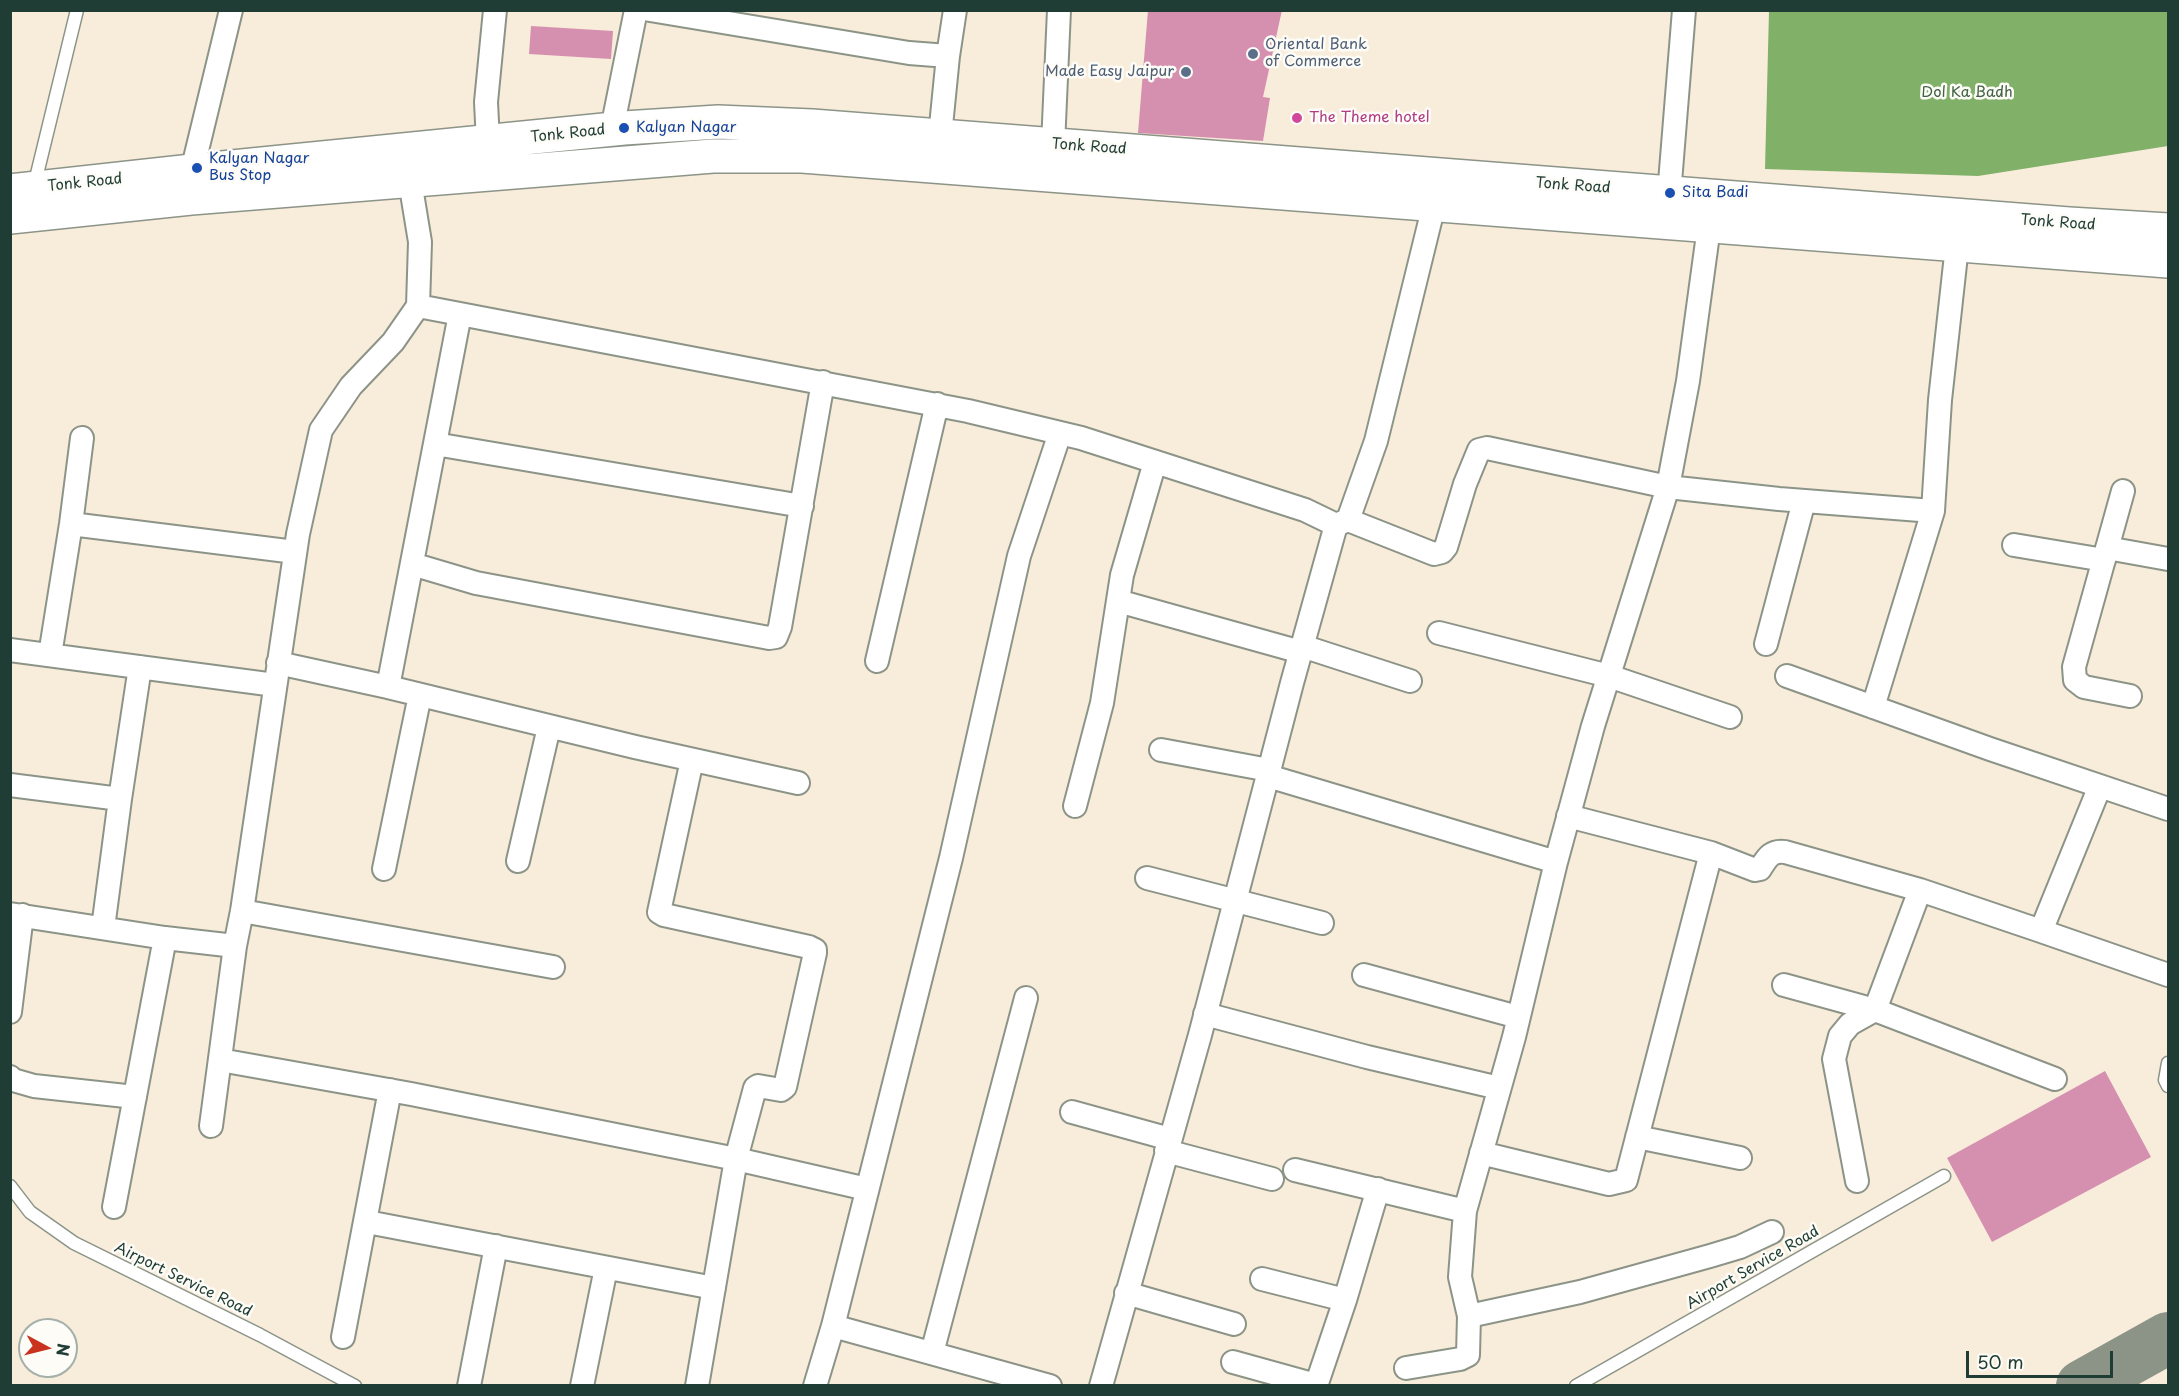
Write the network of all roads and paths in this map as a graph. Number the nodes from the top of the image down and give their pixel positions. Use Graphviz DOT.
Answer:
graph roads {
  1 [pos="77,10"];
  2 [pos="231,10"];
  3 [pos="495,10"];
  4 [pos="636,10"];
  5 [pos="650,10"];
  6 [pos="955,10"];
  7 [pos="1059,10"];
  8 [pos="1684,10"];
  9 [pos="948,56"];
  10 [pos="612,129"];
  11 [pos="940,136"];
  12 [pos="488,142"];
  13 [pos="1053,145"];
  14 [pos="192,171"];
  15 [pos="410,180"];
  16 [pos="25,189"];
  17 [pos="1434,205"];
  18 [pos="1668,208"];
  19 [pos="10,217"];
  20 [pos="1709,227"];
  21 [pos="2169,230"];
  22 [pos="1957,246"];
  23 [pos="2169,261"];
  24 [pos="418,306"];
  25 [pos="460,314"];
  26 [pos="823,382"];
  27 [pos="937,404"];
  28 [pos="1060,433"];
  29 [pos="82,438"];
  30 [pos="435,444"];
  31 [pos="1155,462"];
  32 [pos="1668,487"];
  33 [pos="2123,491"];
  34 [pos="1804,501"];
  35 [pos="802,506"];
  36 [pos="1933,511"];
  37 [pos="1342,523"];
  38 [pos="71,524"];
  39 [pos="2014,544"];
  40 [pos="295,552"];
  41 [pos="2105,554"];
  42 [pos="2169,559"];
  43 [pos="412,564"];
  44 [pos="1118,600"];
  45 [pos="1439,633"];
  46 [pos="1766,644"];
  47 [pos="1301,649"];
  48 [pos="10,650"];
  49 [pos="50,655"];
  50 [pos="878,661"];
  51 [pos="278,663"];
  52 [pos="140,667"];
  53 [pos="1609,676"];
  54 [pos="1787,676"];
  55 [pos="1410,681"];
  56 [pos="275,685"];
  57 [pos="388,687"];
  58 [pos="420,695"];
  59 [pos="2130,696"];
  60 [pos="1873,707"];
  61 [pos="1730,717"];
  62 [pos="549,726"];
  63 [pos="1161,750"];
  64 [pos="692,760"];
  65 [pos="1268,773"];
  66 [pos="798,783"];
  67 [pos="10,785"];
  68 [pos="2100,786"];
  69 [pos="120,799"];
  70 [pos="1075,806"];
  71 [pos="2169,809"];
  72 [pos="1568,816"];
  73 [pos="1711,854"];
  74 [pos="518,861"];
  75 [pos="1556,862"];
  76 [pos="384,869"];
  77 [pos="1147,878"];
  78 [pos="1920,890"];
  79 [pos="1235,901"];
  80 [pos="242,911"];
  81 [pos="16,914"];
  82 [pos="1322,923"];
  83 [pos="103,928"];
  84 [pos="2041,931"];
  85 [pos="165,938"];
  86 [pos="235,946"];
  87 [pos="553,967"];
  88 [pos="1364,975"];
  89 [pos="2169,975"];
  90 [pos="1784,986"];
  91 [pos="1026,998"];
  92 [pos="1875,1010"];
  93 [pos="10,1012"];
  94 [pos="1205,1014"];
  95 [pos="1518,1017"];
  96 [pos="220,1060"];
  97 [pos="2169,1063"];
  98 [pos="10,1077"];
  99 [pos="2055,1079"];
  100 [pos="2169,1086"];
  101 [pos="1499,1088"];
  102 [pos="390,1090"];
  103 [pos="135,1097"];
  104 [pos="1072,1112"];
  105 [pos="211,1126"];
  106 [pos="1637,1137"];
  107 [pos="1168,1145"];
  108 [pos="1481,1153"];
  109 [pos="1740,1158"];
  110 [pos="736,1160"];
  111 [pos="1295,1170"];
  112 [pos="1944,1176"];
  113 [pos="1272,1179"];
  114 [pos="1857,1181"];
  115 [pos="10,1186"];
  116 [pos="867,1189"];
  117 [pos="1378,1189"];
  118 [pos="114,1207"];
  119 [pos="1465,1211"];
  120 [pos="367,1222"];
  121 [pos="1772,1232"];
  122 [pos="496,1246"];
  123 [pos="606,1268"];
  124 [pos="1262,1279"];
  125 [pos="714,1288"];
  126 [pos="1126,1293"];
  127 [pos="1345,1300"];
  128 [pos="1469,1316"];
  129 [pos="1234,1324"];
  130 [pos="833,1326"];
  131 [pos="343,1337"];
  132 [pos="932,1353"];
  133 [pos="1233,1362"];
  134 [pos="1406,1368"];
  135 [pos="1316,1385"];
  136 [pos="356,1386"];
  137 [pos="469,1386"];
  138 [pos="582,1386"];
  139 [pos="697,1386"];
  140 [pos="815,1386"];
  141 [pos="1050,1386"];
  142 [pos="1101,1386"];
  143 [pos="1576,1386"];
  1 -- 16 [label="lane"];
  2 -- 14 [label="street"];
  3 -- 12 [label="street"];
  4 -- 10 [label="street"];
  5 -- 9 [label="street"];
  6 -- 9 [label="street"];
  7 -- 13 [label="street"];
  8 -- 18 [label="street"];
  9 -- 11 [label="street"];
  10 -- 11 [label="main road, Tonk Road"];
  10 -- 12 [label="main road, Tonk Road"];
  11 -- 13 [label="main road, Tonk Road"];
  12 -- 14 [label="main road, Tonk Road"];
  13 -- 18 [label="main road, Tonk Road"];
  14 -- 16 [label="main road, Tonk Road"];
  15 -- 17 [label="main road, Tonk Road"];
  15 -- 19 [label="main road, Tonk Road"];
  15 -- 24 [label="street"];
  17 -- 18 [label="main road, Tonk Road"];
  17 -- 37 [label="street"];
  18 -- 20 [label="main road, Tonk Road"];
  18 -- 21 [label="main road, Tonk Road"];
  20 -- 22 [label="main road, Tonk Road"];
  20 -- 32 [label="street"];
  22 -- 23 [label="main road, Tonk Road"];
  22 -- 36 [label="street"];
  24 -- 25 [label="street"];
  24 -- 40 [label="street"];
  25 -- 26 [label="street"];
  25 -- 30 [label="street"];
  26 -- 27 [label="street"];
  26 -- 35 [label="street"];
  27 -- 28 [label="street"];
  27 -- 50 [label="street"];
  28 -- 31 [label="street"];
  28 -- 116 [label="street"];
  29 -- 38 [label="street"];
  30 -- 35 [label="street"];
  30 -- 43 [label="street"];
  31 -- 37 [label="street"];
  31 -- 44 [label="street"];
  32 -- 34 [label="street"];
  32 -- 37 [label="street"];
  32 -- 53 [label="street"];
  33 -- 41 [label="street"];
  34 -- 36 [label="street"];
  34 -- 46 [label="street"];
  35 -- 43 [label="street"];
  36 -- 60 [label="street"];
  37 -- 47 [label="street"];
  38 -- 40 [label="street"];
  38 -- 49 [label="street"];
  39 -- 41 [label="street"];
  40 -- 51 [label="street"];
  41 -- 42 [label="street"];
  41 -- 59 [label="street"];
  43 -- 57 [label="street"];
  44 -- 47 [label="street"];
  44 -- 70 [label="street"];
  45 -- 53 [label="street"];
  47 -- 55 [label="street"];
  47 -- 65 [label="street"];
  48 -- 49 [label="street"];
  49 -- 52 [label="street"];
  51 -- 56 [label="street"];
  51 -- 57 [label="street"];
  52 -- 56 [label="street"];
  52 -- 69 [label="street"];
  53 -- 61 [label="street"];
  53 -- 72 [label="street"];
  54 -- 60 [label="street"];
  56 -- 80 [label="street"];
  57 -- 58 [label="street"];
  58 -- 62 [label="street"];
  58 -- 76 [label="street"];
  60 -- 68 [label="street"];
  62 -- 64 [label="street"];
  62 -- 74 [label="street"];
  63 -- 65 [label="street"];
  64 -- 66 [label="street"];
  64 -- 110 [label="street"];
  65 -- 75 [label="street"];
  65 -- 79 [label="street"];
  67 -- 69 [label="street"];
  68 -- 71 [label="street"];
  68 -- 84 [label="street"];
  69 -- 83 [label="street"];
  72 -- 73 [label="street"];
  72 -- 75 [label="street"];
  73 -- 78 [label="street"];
  73 -- 106 [label="street"];
  75 -- 95 [label="street"];
  77 -- 79 [label="street"];
  78 -- 84 [label="street"];
  78 -- 92 [label="street"];
  79 -- 82 [label="street"];
  79 -- 94 [label="street"];
  80 -- 86 [label="street"];
  80 -- 87 [label="street"];
  81 -- 83 [label="street"];
  81 -- 93 [label="street"];
  83 -- 85 [label="street"];
  84 -- 89 [label="street"];
  85 -- 86 [label="street"];
  85 -- 103 [label="street"];
  86 -- 96 [label="street"];
  88 -- 95 [label="street"];
  90 -- 92 [label="street"];
  91 -- 132 [label="street"];
  92 -- 99 [label="street"];
  92 -- 114 [label="street"];
  94 -- 101 [label="street"];
  94 -- 107 [label="street"];
  95 -- 101 [label="street"];
  96 -- 102 [label="street"];
  96 -- 105 [label="street"];
  97 -- 100 [label="lane"];
  98 -- 103 [label="street"];
  101 -- 108 [label="street"];
  102 -- 110 [label="street"];
  102 -- 120 [label="street"];
  103 -- 118 [label="street"];
  104 -- 107 [label="street"];
  106 -- 108 [label="street"];
  106 -- 109 [label="street"];
  107 -- 113 [label="street"];
  107 -- 126 [label="street"];
  108 -- 119 [label="street"];
  110 -- 116 [label="street"];
  110 -- 125 [label="street"];
  111 -- 117 [label="street"];
  112 -- 143 [label="lane, Airport Service Road"];
  115 -- 136 [label="lane, Airport Service Road"];
  116 -- 130 [label="street"];
  117 -- 119 [label="street"];
  117 -- 127 [label="street"];
  119 -- 128 [label="street"];
  120 -- 122 [label="street"];
  120 -- 131 [label="street"];
  121 -- 128 [label="street"];
  122 -- 123 [label="street"];
  122 -- 137 [label="street"];
  123 -- 125 [label="street"];
  123 -- 138 [label="street"];
  124 -- 127 [label="street"];
  125 -- 139 [label="street"];
  126 -- 129 [label="street"];
  126 -- 142 [label="street"];
  127 -- 135 [label="street"];
  128 -- 134 [label="street"];
  130 -- 132 [label="street"];
  130 -- 140 [label="street"];
  132 -- 141 [label="street"];
  133 -- 135 [label="street"];
}
